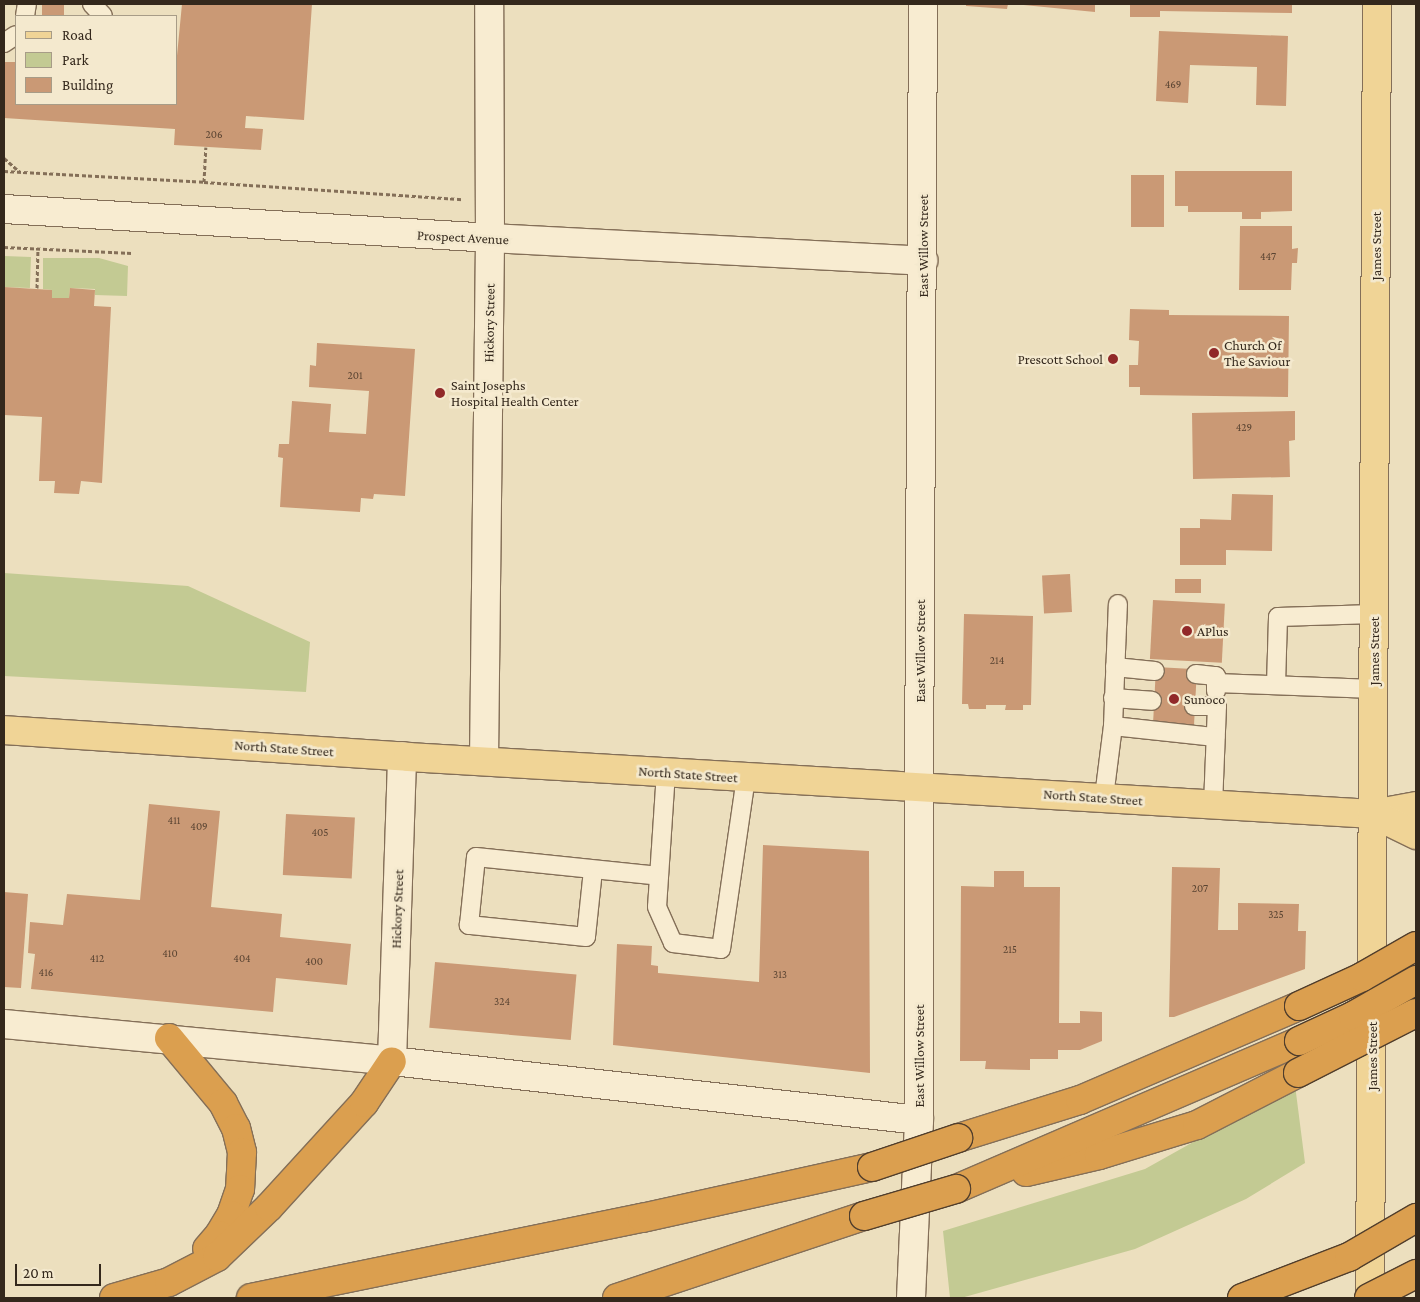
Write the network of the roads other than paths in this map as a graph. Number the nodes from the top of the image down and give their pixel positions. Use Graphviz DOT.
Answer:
graph roads {
  1 [pos="92,4"];
  2 [pos="489,4"];
  3 [pos="923,4"];
  4 [pos="1377,4"];
  5 [pos="102,15"];
  6 [pos="15,36"];
  7 [pos="4,43"];
  8 [pos="4,209"];
  9 [pos="490,238"];
  10 [pos="923,261"];
  11 [pos="1118,604"];
  12 [pos="1374,614"];
  13 [pos="1115,667"];
  14 [pos="1155,671"];
  15 [pos="1196,674"];
  16 [pos="1216,683"];
  17 [pos="1276,685"];
  18 [pos="1374,689"];
  19 [pos="1113,698"];
  20 [pos="1152,700"];
  21 [pos="1194,706"];
  22 [pos="1217,706"];
  23 [pos="1113,726"];
  24 [pos="4,730"];
  25 [pos="1215,737"];
  26 [pos="402,756"];
  27 [pos="484,762"];
  28 [pos="666,772"];
  29 [pos="746,777"];
  30 [pos="919,788"];
  31 [pos="1104,797"];
  32 [pos="1214,805"];
  33 [pos="1416,806"];
  34 [pos="1373,814"];
  35 [pos="1416,835"];
  36 [pos="594,870"];
  37 [pos="659,876"];
  38 [pos="1416,946"];
  39 [pos="1416,980"];
  40 [pos="1416,1013"];
  41 [pos="4,1024"];
  42 [pos="169,1038"];
  43 [pos="392,1061"];
  44 [pos="919,1120"];
  45 [pos="956,1188"];
  46 [pos="1416,1218"];
  47 [pos="189,1272"];
  48 [pos="1416,1274"];
  49 [pos="114,1298"];
  50 [pos="252,1298"];
  51 [pos="617,1298"];
  52 [pos="911,1298"];
  53 [pos="1242,1298"];
  54 [pos="1370,1298"];
  1 -- 5 [label="lane"];
  2 -- 9 [label="street, Hickory Street"];
  3 -- 10 [label="street, East Willow Street"];
  4 -- 12 [label="main road, James Street"];
  6 -- 7 [label="lane"];
  8 -- 9 [label="street, Prospect Avenue"];
  9 -- 10 [label="street, Prospect Avenue"];
  9 -- 27 [label="street, Hickory Street"];
  10 -- 30 [label="street, East Willow Street"];
  11 -- 13 [label="lane"];
  12 -- 17 [label="lane"];
  12 -- 18 [label="main road, James Street"];
  13 -- 14 [label="lane"];
  13 -- 19 [label="lane"];
  15 -- 16 [label="lane"];
  16 -- 17 [label="lane"];
  16 -- 22 [label="lane"];
  17 -- 18 [label="lane"];
  18 -- 34 [label="main road, James Street"];
  19 -- 20 [label="lane"];
  19 -- 23 [label="lane"];
  21 -- 22 [label="lane"];
  22 -- 25 [label="lane"];
  23 -- 25 [label="lane"];
  23 -- 31 [label="lane"];
  24 -- 26 [label="main road, North State Street"];
  25 -- 32 [label="lane"];
  26 -- 27 [label="main road, North State Street"];
  26 -- 43 [label="street, Hickory Street"];
  27 -- 28 [label="main road, North State Street"];
  28 -- 29 [label="main road, North State Street"];
  28 -- 37 [label="lane"];
  29 -- 30 [label="main road, North State Street"];
  29 -- 37 [label="lane"];
  30 -- 31 [label="main road, North State Street"];
  30 -- 44 [label="street, East Willow Street"];
  31 -- 32 [label="main road, North State Street"];
  32 -- 34 [label="main road, North State Street"];
  33 -- 34 [label="main road, North State Street"];
  34 -- 35 [label="main road, North State Street"];
  34 -- 54 [label="main road, James Street"];
  36 -- 36 [label="lane"];
  36 -- 37 [label="lane"];
  38 -- 50 [label="highway, bridge"];
  39 -- 45 [label="highway, bridge"];
  40 -- 45 [label="highway, bridge"];
  41 -- 42 [label="street"];
  42 -- 43 [label="street"];
  42 -- 47 [label="highway"];
  43 -- 44 [label="street"];
  43 -- 47 [label="highway"];
  44 -- 52 [label="street, East Willow Street"];
  45 -- 51 [label="highway, bridge"];
  46 -- 53 [label="highway, bridge"];
  47 -- 49 [label="highway"];
  48 -- 54 [label="highway, bridge"];
}
